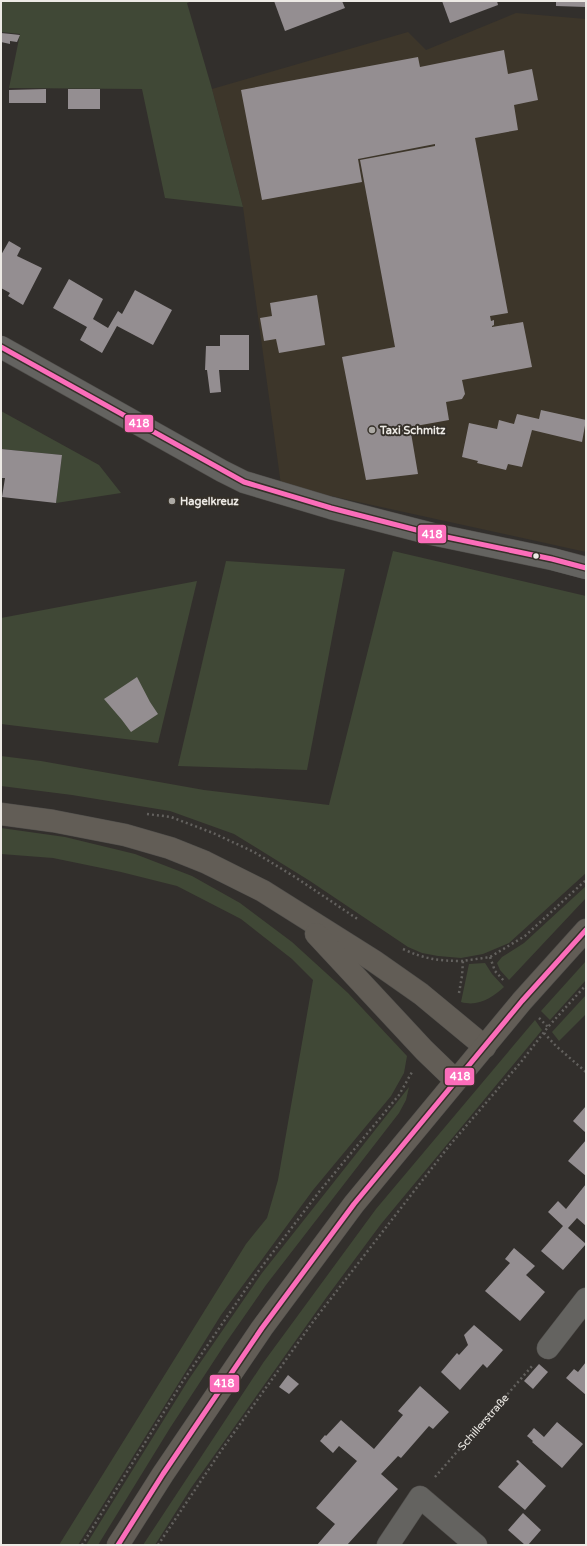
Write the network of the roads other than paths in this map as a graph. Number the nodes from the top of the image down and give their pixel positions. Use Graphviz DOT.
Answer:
graph roads {
  1 [pos="1,347"];
  2 [pos="586,568"];
  3 [pos="1,814"];
  4 [pos="296,913"];
  5 [pos="586,930"];
  6 [pos="485,1047"];
  7 [pos="455,1080"];
  8 [pos="586,1298"];
  9 [pos="548,1348"];
  10 [pos="118,1545"];
  11 [pos="388,1545"];
  12 [pos="476,1545"];
  1 -- 2 [label="street"];
  3 -- 4 [label="main road"];
  4 -- 6 [label="main road"];
  4 -- 7 [label="main road"];
  5 -- 6 [label="main road"];
  6 -- 7 [label="main road"];
  7 -- 10 [label="main road"];
  8 -- 9 [label="street"];
  11 -- 12 [label="street"];
}
